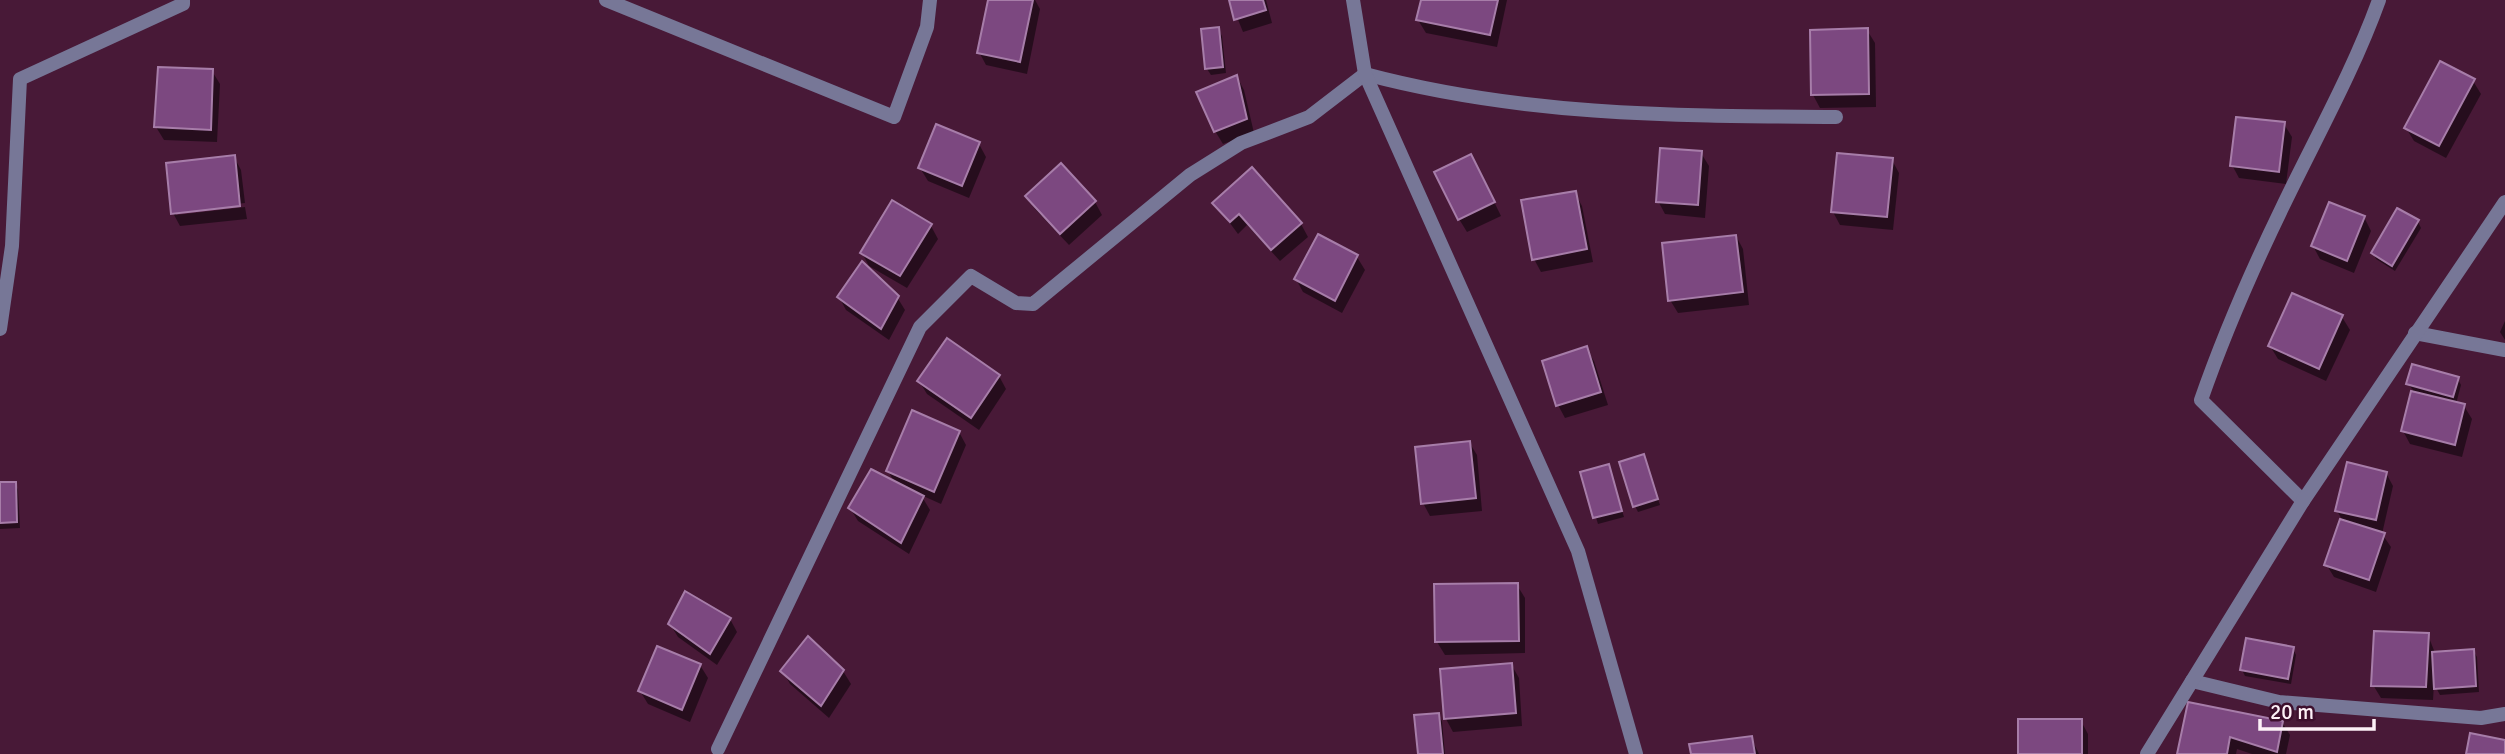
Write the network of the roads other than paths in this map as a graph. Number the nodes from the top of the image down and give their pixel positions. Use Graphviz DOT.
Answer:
graph roads {
  1 [pos="183,0"];
  2 [pos="606,0"];
  3 [pos="930,0"];
  4 [pos="1353,0"];
  5 [pos="2379,0"];
  6 [pos="1365,74"];
  7 [pos="1836,117"];
  8 [pos="2505,202"];
  9 [pos="0,329"];
  10 [pos="2415,333"];
  11 [pos="2505,350"];
  12 [pos="2303,501"];
  13 [pos="2192,681"];
  14 [pos="2505,714"];
  15 [pos="718,749"];
  16 [pos="1636,754"];
  17 [pos="2147,754"];
  1 -- 9 [label="street"];
  2 -- 3 [label="street"];
  4 -- 6 [label="street"];
  5 -- 12 [label="street"];
  6 -- 7 [label="street"];
  6 -- 15 [label="street"];
  6 -- 16 [label="street"];
  8 -- 10 [label="street"];
  10 -- 11 [label="street"];
  10 -- 12 [label="street"];
  12 -- 13 [label="street"];
  13 -- 14 [label="street"];
  13 -- 17 [label="street"];
}
